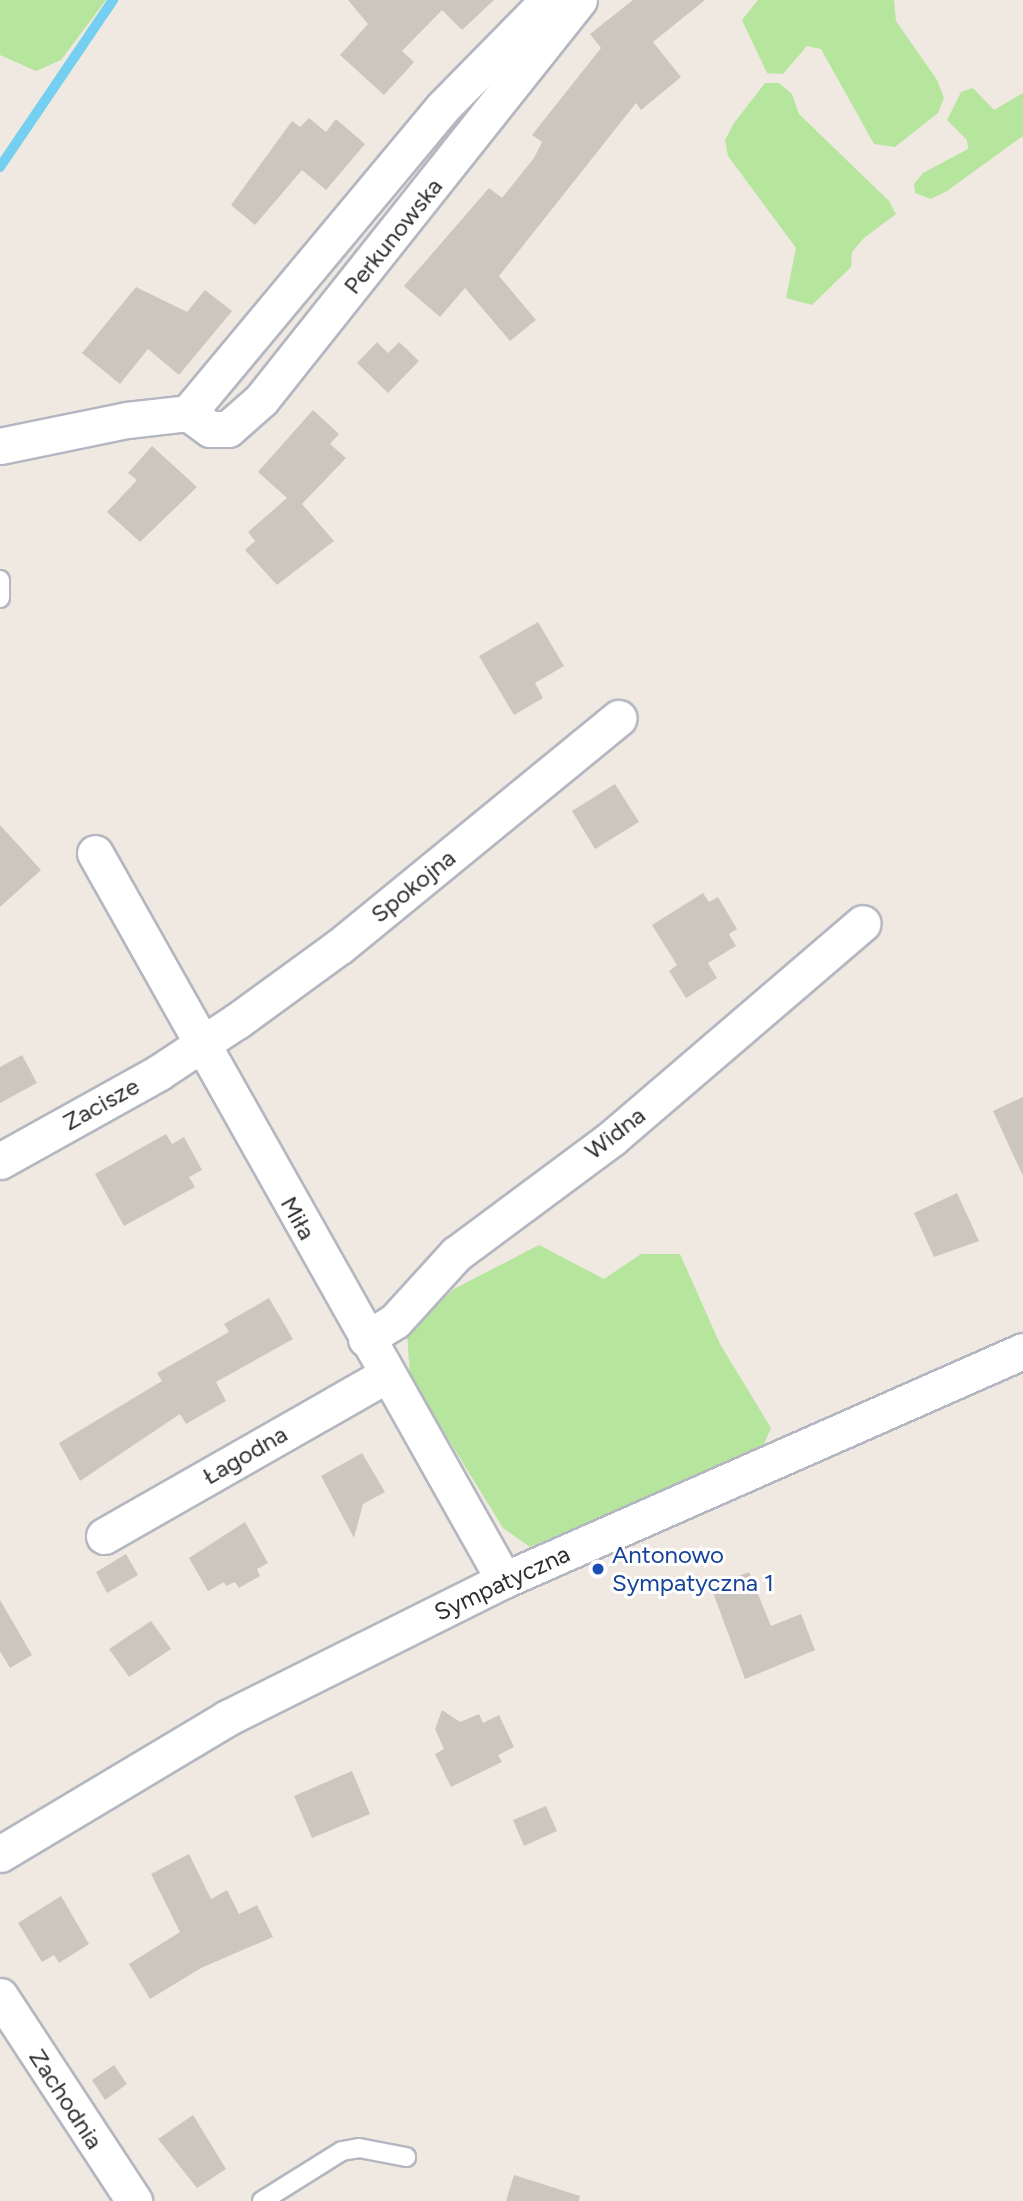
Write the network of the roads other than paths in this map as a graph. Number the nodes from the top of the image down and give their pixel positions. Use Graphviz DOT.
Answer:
graph roads {
  1 [pos="548,0"];
  2 [pos="579,0"];
  3 [pos="188,413"];
  4 [pos="0,446"];
  5 [pos="0,580"];
  6 [pos="0,598"];
  7 [pos="620,718"];
  8 [pos="96,853"];
  9 [pos="863,923"];
  10 [pos="200,1044"];
  11 [pos="0,1161"];
  12 [pos="366,1339"];
  13 [pos="1023,1351"];
  14 [pos="386,1375"];
  15 [pos="104,1536"];
  16 [pos="504,1580"];
  17 [pos="0,1854"];
  18 [pos="0,1996"];
  19 [pos="405,2157"];
  20 [pos="134,2201"];
  21 [pos="262,2201"];
  1 -- 3 [label="street, Perkunowska"];
  2 -- 3 [label="street, Perkunowska"];
  3 -- 4 [label="street"];
  5 -- 6 [label="lane"];
  7 -- 10 [label="street, Spokojna"];
  8 -- 10 [label="street, Miła"];
  9 -- 12 [label="street, Widna"];
  10 -- 11 [label="street, Zacisze"];
  10 -- 12 [label="street, Miła"];
  12 -- 14 [label="street, Miła"];
  13 -- 16 [label="street, Sympatyczna"];
  14 -- 15 [label="street, Łagodna"];
  14 -- 16 [label="street, Miła"];
  16 -- 17 [label="street, Sympatyczna"];
  18 -- 20 [label="street, Zachodnia"];
  19 -- 21 [label="lane"];
}
